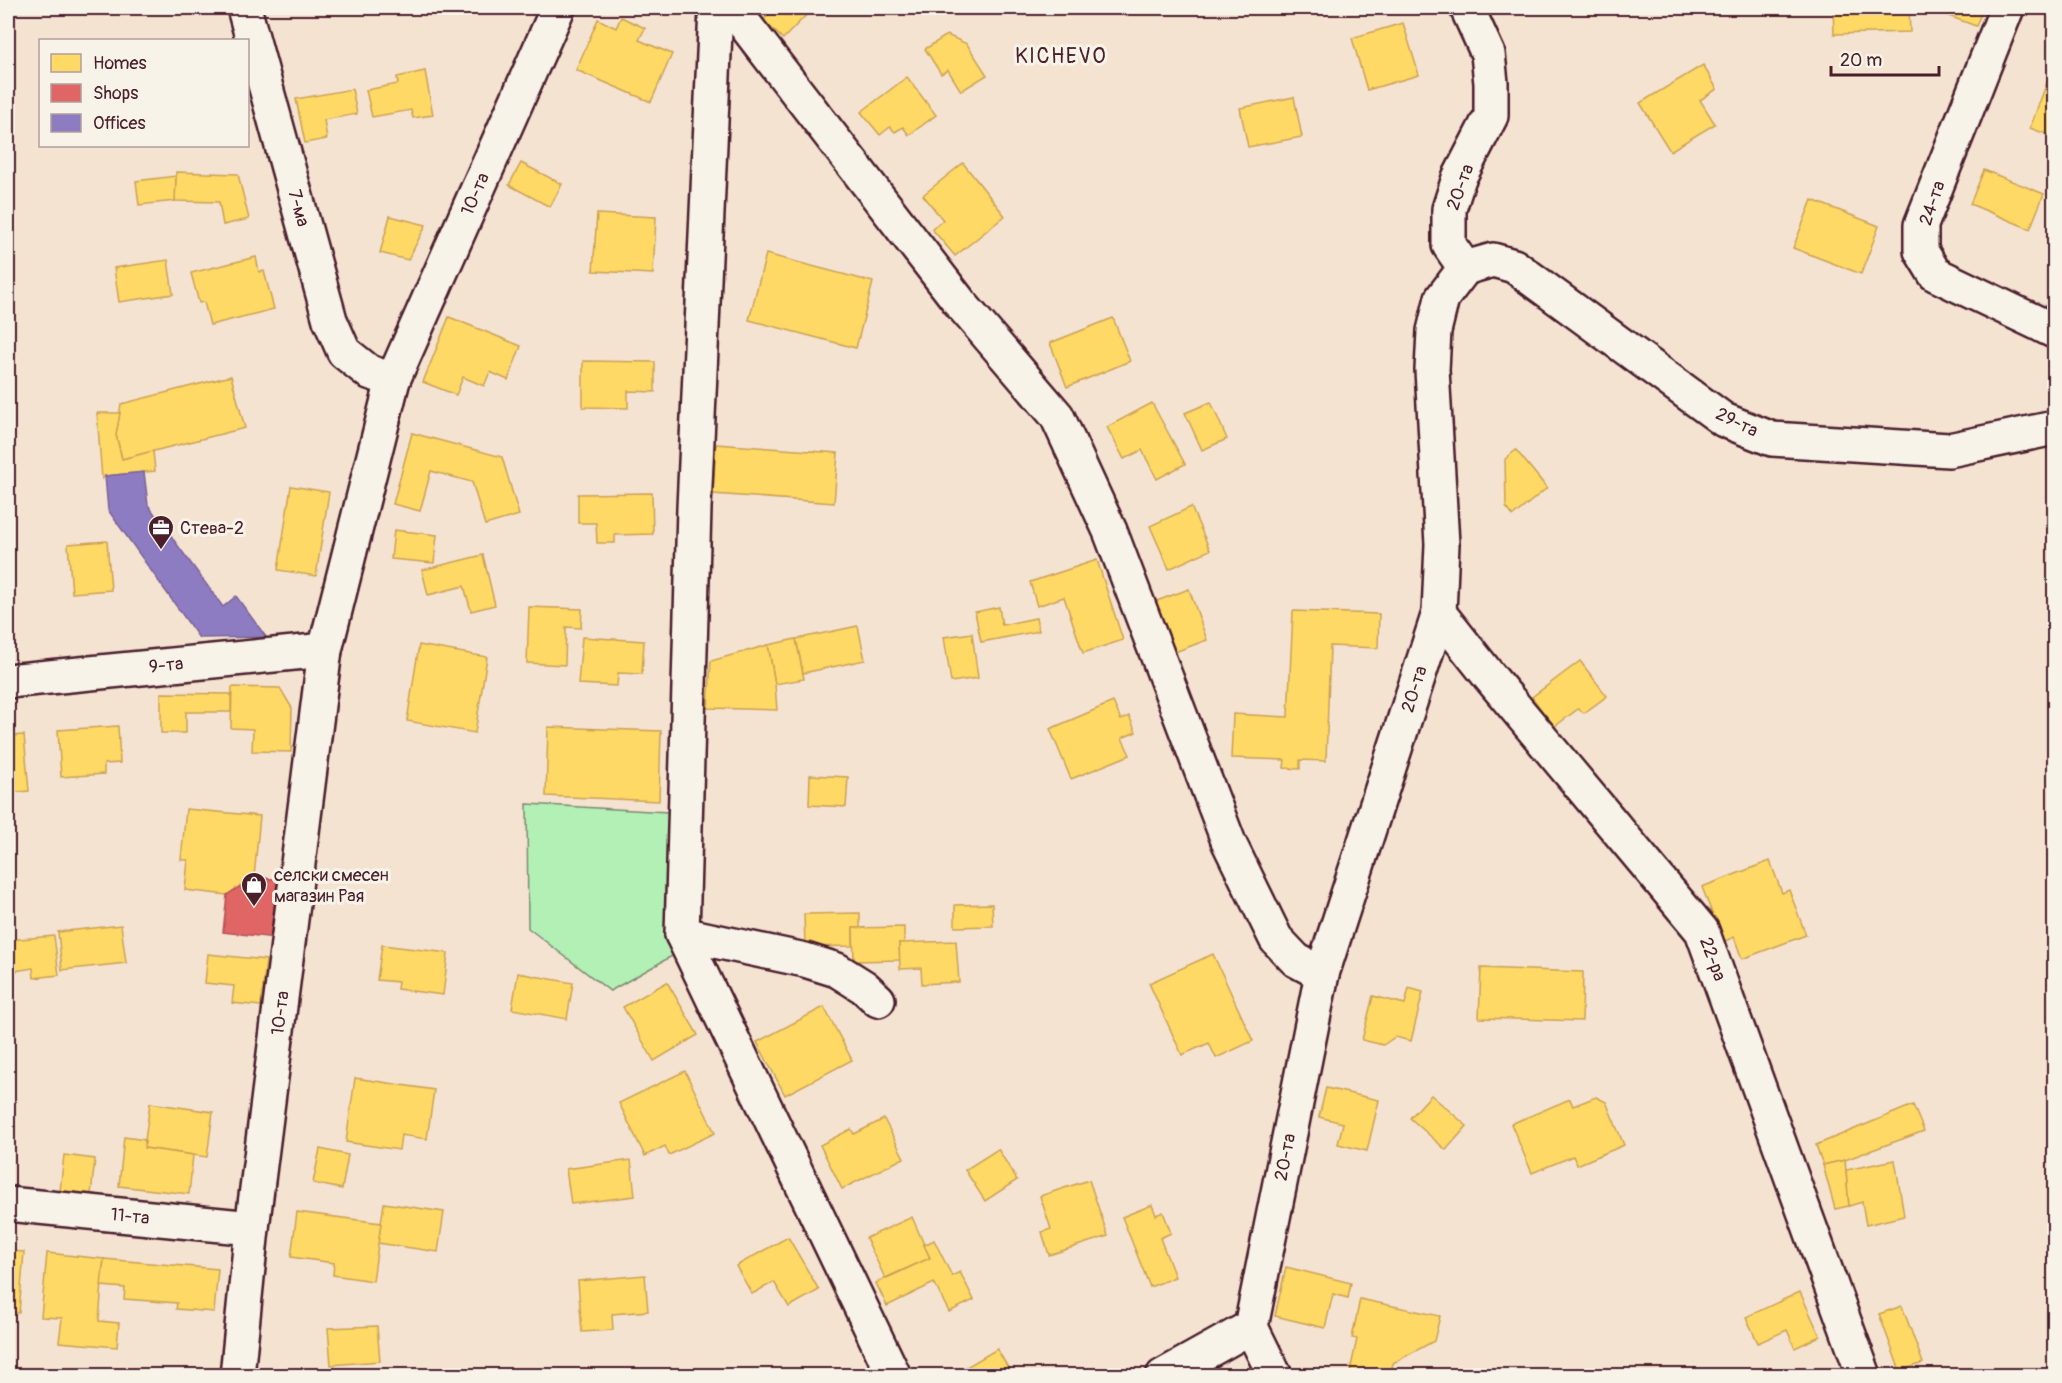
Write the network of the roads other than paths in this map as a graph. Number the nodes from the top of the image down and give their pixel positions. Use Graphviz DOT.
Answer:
graph roads {
  1 [pos="244,8"];
  2 [pos="558,8"];
  3 [pos="716,8"];
  4 [pos="732,8"];
  5 [pos="1467,8"];
  6 [pos="2007,8"];
  7 [pos="1465,268"];
  8 [pos="2055,331"];
  9 [pos="393,380"];
  10 [pos="2055,428"];
  11 [pos="1439,613"];
  12 [pos="325,650"];
  13 [pos="8,681"];
  14 [pos="682,934"];
  15 [pos="1322,974"];
  16 [pos="878,1000"];
  17 [pos="8,1204"];
  18 [pos="252,1228"];
  19 [pos="1251,1327"];
  20 [pos="237,1376"];
  21 [pos="894,1376"];
  22 [pos="1162,1376"];
  23 [pos="1275,1376"];
  24 [pos="1864,1376"];
  1 -- 9 [label="street, 7-ма"];
  2 -- 9 [label="street, 10-та"];
  3 -- 14 [label="street"];
  4 -- 15 [label="street"];
  5 -- 7 [label="street, 20-та"];
  6 -- 8 [label="street, 24-та"];
  7 -- 10 [label="street, 29-та"];
  7 -- 11 [label="street, 20-та"];
  9 -- 12 [label="street, 10-та"];
  11 -- 15 [label="street, 20-та"];
  11 -- 24 [label="street, 22-ра"];
  12 -- 13 [label="street, 9-та"];
  12 -- 18 [label="street, 10-та"];
  14 -- 16 [label="street"];
  14 -- 21 [label="street"];
  15 -- 19 [label="street, 20-та"];
  17 -- 18 [label="street, 11-та"];
  18 -- 20 [label="street, 10-та"];
  19 -- 22 [label="street"];
  19 -- 23 [label="street"];
}
